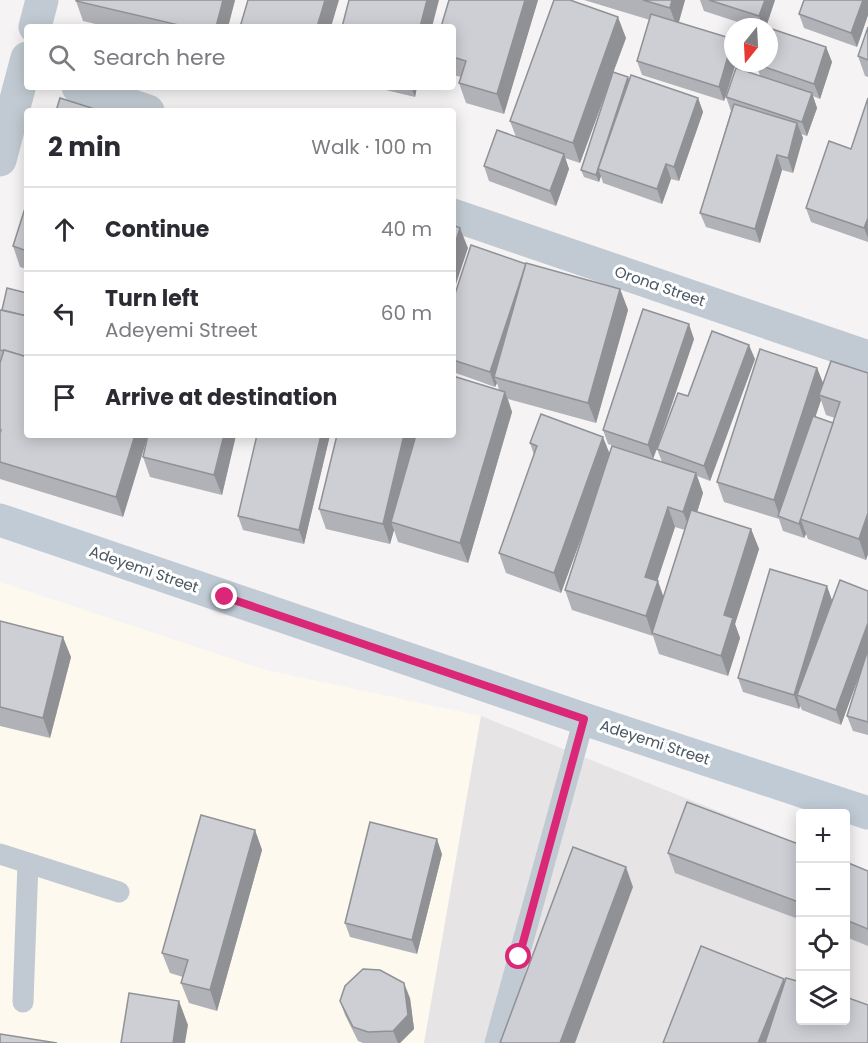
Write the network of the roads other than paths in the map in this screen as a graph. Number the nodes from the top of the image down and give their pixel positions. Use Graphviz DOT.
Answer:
graph roads {
  1 [pos="42,0"];
  2 [pos="36,24"];
  3 [pos="24,73"];
  4 [pos="87,90"];
  5 [pos="139,108"];
  6 [pos="0,160"];
  7 [pos="456,216"];
  8 [pos="868,357"];
  9 [pos="0,520"];
  10 [pos="584,719"];
  11 [pos="868,813"];
  12 [pos="0,854"];
  13 [pos="28,863"];
  14 [pos="118,892"];
  15 [pos="22,1002"];
  16 [pos="495,1043"];
  1 -- 2 [label="street"];
  3 -- 6 [label="street"];
  4 -- 5 [label="street"];
  7 -- 8 [label="street, Orona Street"];
  9 -- 10 [label="street, Adeyemi Street"];
  10 -- 11 [label="street, Adeyemi Street"];
  10 -- 16 [label="lane"];
  12 -- 13 [label="lane"];
  13 -- 14 [label="lane"];
  13 -- 15 [label="lane"];
}
